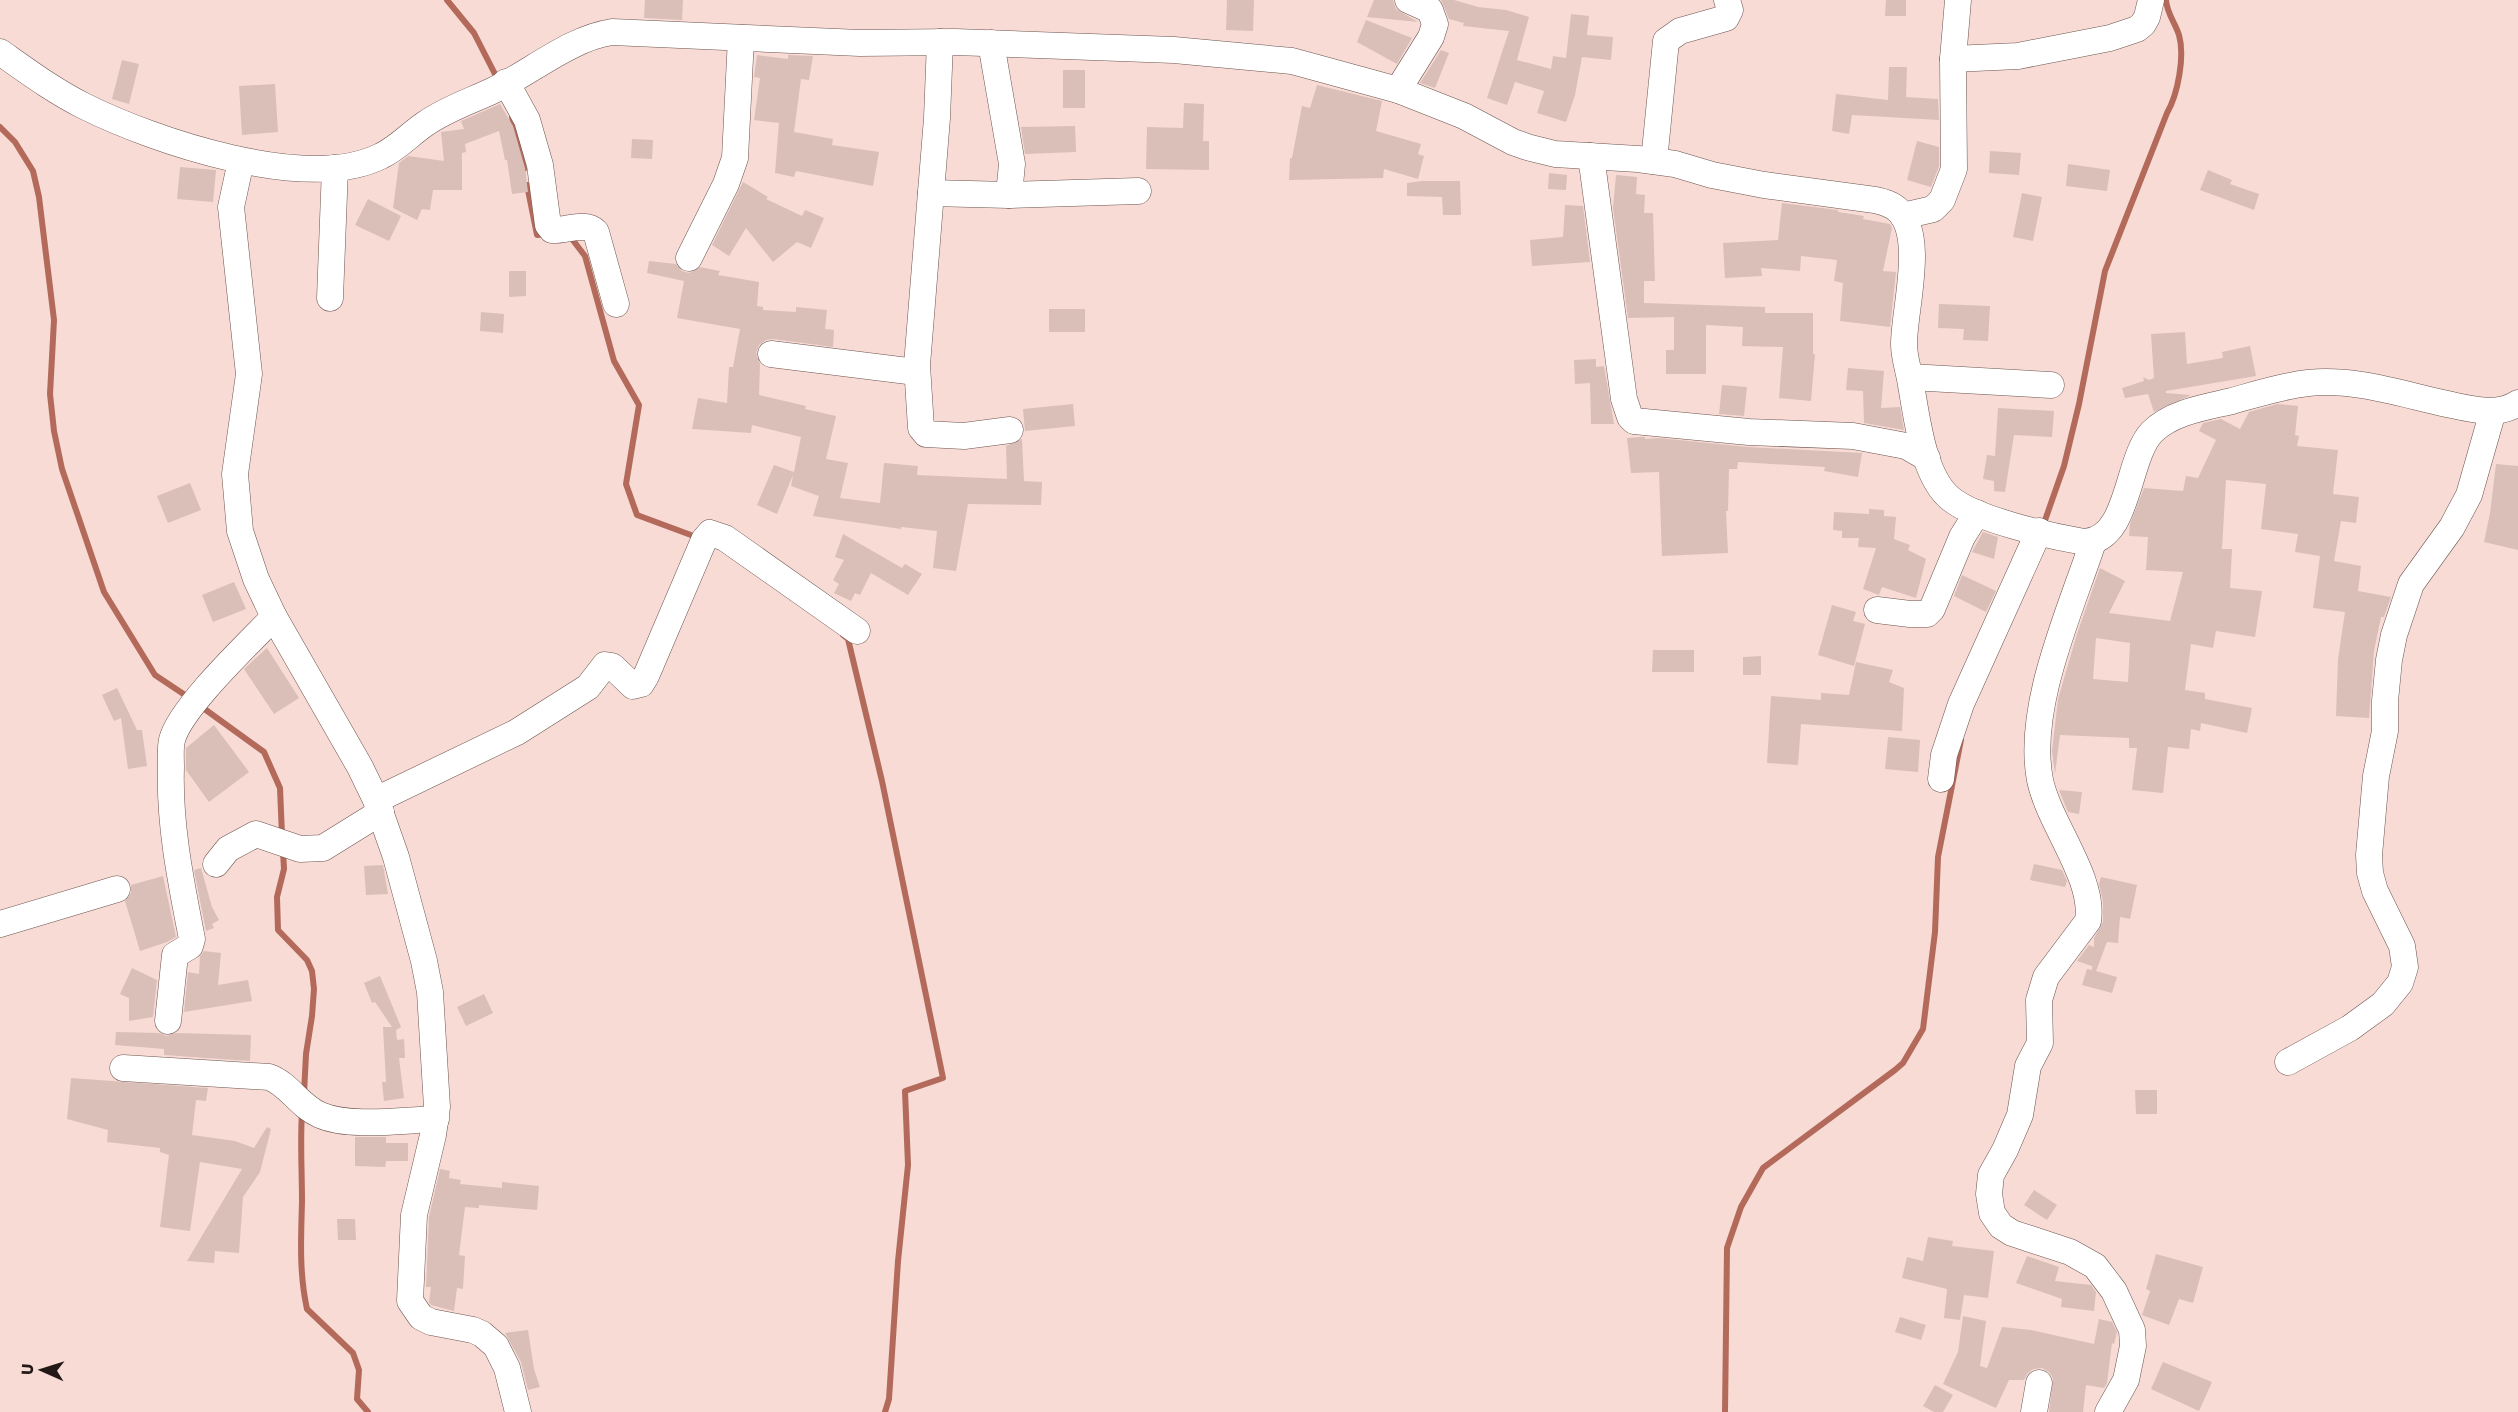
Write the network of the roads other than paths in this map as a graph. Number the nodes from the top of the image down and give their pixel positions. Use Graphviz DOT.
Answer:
graph roads {
  1 [pos="1408,0"];
  2 [pos="1727,0"];
  3 [pos="1958,0"];
  4 [pos="2151,0"];
  5 [pos="741,38"];
  6 [pos="940,42"];
  7 [pos="991,43"];
  8 [pos="0,52"];
  9 [pos="1953,59"];
  10 [pos="502,84"];
  11 [pos="1398,90"];
  12 [pos="1591,156"];
  13 [pos="241,161"];
  14 [pos="1654,161"];
  15 [pos="335,168"];
  16 [pos="1138,191"];
  17 [pos="931,193"];
  18 [pos="1009,195"];
  19 [pos="1903,216"];
  20 [pos="689,258"];
  21 [pos="330,298"];
  22 [pos="616,304"];
  23 [pos="771,354"];
  24 [pos="916,372"];
  25 [pos="1910,377"];
  26 [pos="2051,385"];
  27 [pos="2518,403"];
  28 [pos="2493,411"];
  29 [pos="1010,430"];
  30 [pos="1927,458"];
  31 [pos="1977,513"];
  32 [pos="2038,531"];
  33 [pos="2093,542"];
  34 [pos="1877,610"];
  35 [pos="274,618"];
  36 [pos="857,631"];
  37 [pos="1941,779"];
  38 [pos="378,806"];
  39 [pos="216,864"];
  40 [pos="117,889"];
  41 [pos="0,924"];
  42 [pos="168,1021"];
  43 [pos="2288,1062"];
  44 [pos="123,1068"];
  45 [pos="436,1119"];
  46 [pos="2039,1383"];
  47 [pos="518,1412"];
  48 [pos="2034,1412"];
  49 [pos="2108,1412"];
  1 -- 11 [label="street"];
  2 -- 14 [label="street"];
  3 -- 9 [label="street"];
  4 -- 9 [label="street"];
  5 -- 6 [label="street"];
  5 -- 10 [label="street"];
  5 -- 20 [label="street"];
  6 -- 7 [label="street"];
  6 -- 17 [label="street"];
  7 -- 11 [label="street"];
  7 -- 18 [label="street"];
  8 -- 13 [label="street"];
  9 -- 19 [label="street"];
  10 -- 15 [label="street"];
  10 -- 22 [label="street"];
  11 -- 12 [label="street"];
  12 -- 14 [label="street"];
  12 -- 30 [label="street"];
  13 -- 15 [label="street"];
  13 -- 35 [label="street"];
  14 -- 19 [label="street"];
  15 -- 21 [label="street"];
  16 -- 18 [label="street"];
  17 -- 18 [label="street"];
  17 -- 24 [label="street"];
  19 -- 25 [label="street"];
  23 -- 24 [label="street"];
  24 -- 29 [label="street"];
  25 -- 26 [label="street"];
  25 -- 30 [label="street"];
  27 -- 28 [label="street"];
  28 -- 33 [label="street"];
  28 -- 43 [label="street"];
  30 -- 31 [label="street"];
  31 -- 32 [label="street"];
  31 -- 34 [label="street"];
  32 -- 33 [label="street"];
  32 -- 37 [label="street"];
  33 -- 49 [label="street"];
  35 -- 38 [label="street"];
  35 -- 42 [label="street"];
  36 -- 38 [label="street"];
  38 -- 39 [label="street"];
  38 -- 45 [label="street"];
  40 -- 41 [label="street"];
  44 -- 45 [label="street"];
  45 -- 47 [label="street"];
  46 -- 48 [label="street"];
}
